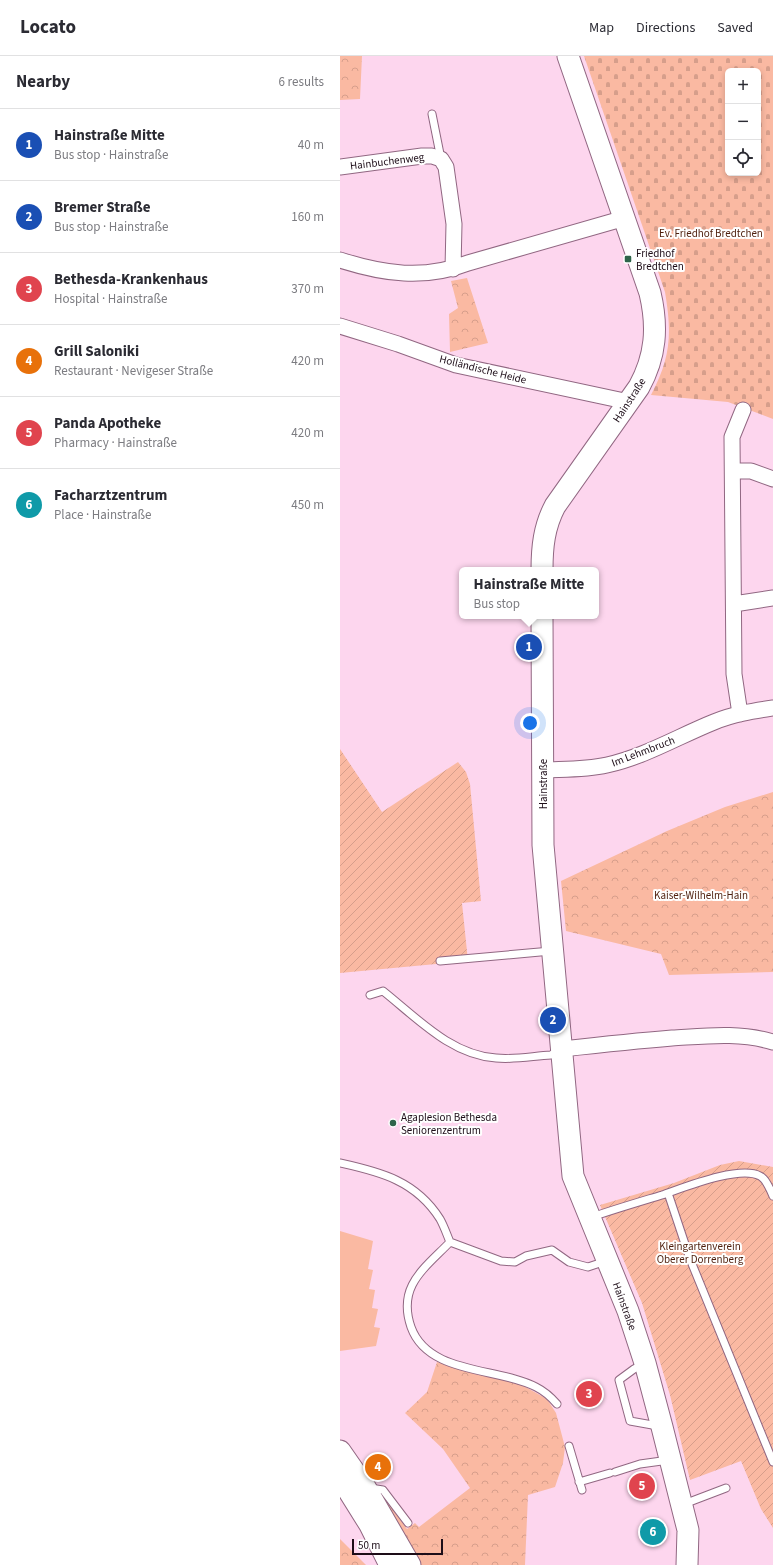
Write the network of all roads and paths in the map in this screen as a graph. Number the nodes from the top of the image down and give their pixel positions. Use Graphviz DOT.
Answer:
graph roads {
  1 [pos="568,56"];
  2 [pos="432,114"];
  3 [pos="441,159"];
  4 [pos="340,167"];
  5 [pos="625,218"];
  6 [pos="340,260"];
  7 [pos="452,269"];
  8 [pos="340,326"];
  9 [pos="629,402"];
  10 [pos="743,410"];
  11 [pos="733,470"];
  12 [pos="773,479"];
  13 [pos="542,567"];
  14 [pos="773,598"];
  15 [pos="734,604"];
  16 [pos="542,619"];
  17 [pos="773,708"];
  18 [pos="740,714"];
  19 [pos="543,770"];
  20 [pos="553,951"];
  21 [pos="440,961"];
  22 [pos="370,995"];
  23 [pos="773,1042"];
  24 [pos="562,1049"];
  25 [pos="340,1163"];
  26 [pos="668,1193"];
  27 [pos="773,1196"];
  28 [pos="590,1218"];
  29 [pos="450,1242"];
  30 [pos="608,1260"];
  31 [pos="645,1364"];
  32 [pos="557,1404"];
  33 [pos="662,1427"];
  34 [pos="569,1446"];
  35 [pos="340,1452"];
  36 [pos="670,1460"];
  37 [pos="773,1462"];
  38 [pos="340,1476"];
  39 [pos="579,1482"];
  40 [pos="726,1488"];
  41 [pos="582,1490"];
  42 [pos="362,1494"];
  43 [pos="682,1505"];
  44 [pos="408,1523"];
  45 [pos="390,1565"];
  46 [pos="410,1565"];
  47 [pos="687,1565"];
  1 -- 5 [label="street, Hainstraße"];
  2 -- 3 [label="lane"];
  3 -- 4 [label="street, Hainbuchenweg"];
  3 -- 7 [label="street"];
  5 -- 7 [label="street"];
  5 -- 9 [label="street, Hainstraße"];
  6 -- 7 [label="street"];
  8 -- 9 [label="street, Holländische Heide"];
  9 -- 13 [label="street, Hainstraße"];
  10 -- 11 [label="street"];
  11 -- 12 [label="street"];
  11 -- 15 [label="street"];
  14 -- 15 [label="street"];
  15 -- 18 [label="street"];
  16 -- 19 [label="street, Hainstraße"];
  17 -- 18 [label="street, Im Lehmbruch"];
  18 -- 19 [label="street, Im Lehmbruch"];
  19 -- 20 [label="street, Hainstraße"];
  20 -- 21 [label="lane"];
  20 -- 24 [label="street, Hainstraße"];
  22 -- 24 [label="lane"];
  23 -- 24 [label="street"];
  24 -- 28 [label="street, Hainstraße"];
  25 -- 29 [label="lane"];
  26 -- 27 [label="lane"];
  26 -- 28 [label="lane"];
  26 -- 37 [label="lane"];
  28 -- 30 [label="street, Hainstraße"];
  29 -- 30 [label="lane"];
  29 -- 32 [label="lane"];
  30 -- 31 [label="street, Hainstraße"];
  31 -- 33 [label="street, Hainstraße"];
  31 -- 33 [label="lane"];
  33 -- 36 [label="street, Hainstraße"];
  34 -- 39 [label="lane"];
  35 -- 42 [label="street"];
  36 -- 39 [label="lane"];
  36 -- 43 [label="street, Hainstraße"];
  38 -- 42 [label="street"];
  39 -- 41 [label="lane"];
  40 -- 43 [label="lane"];
  42 -- 44 [label="lane"];
  42 -- 45 [label="street"];
  42 -- 46 [label="street"];
  43 -- 47 [label="street, Hainstraße"];
}
